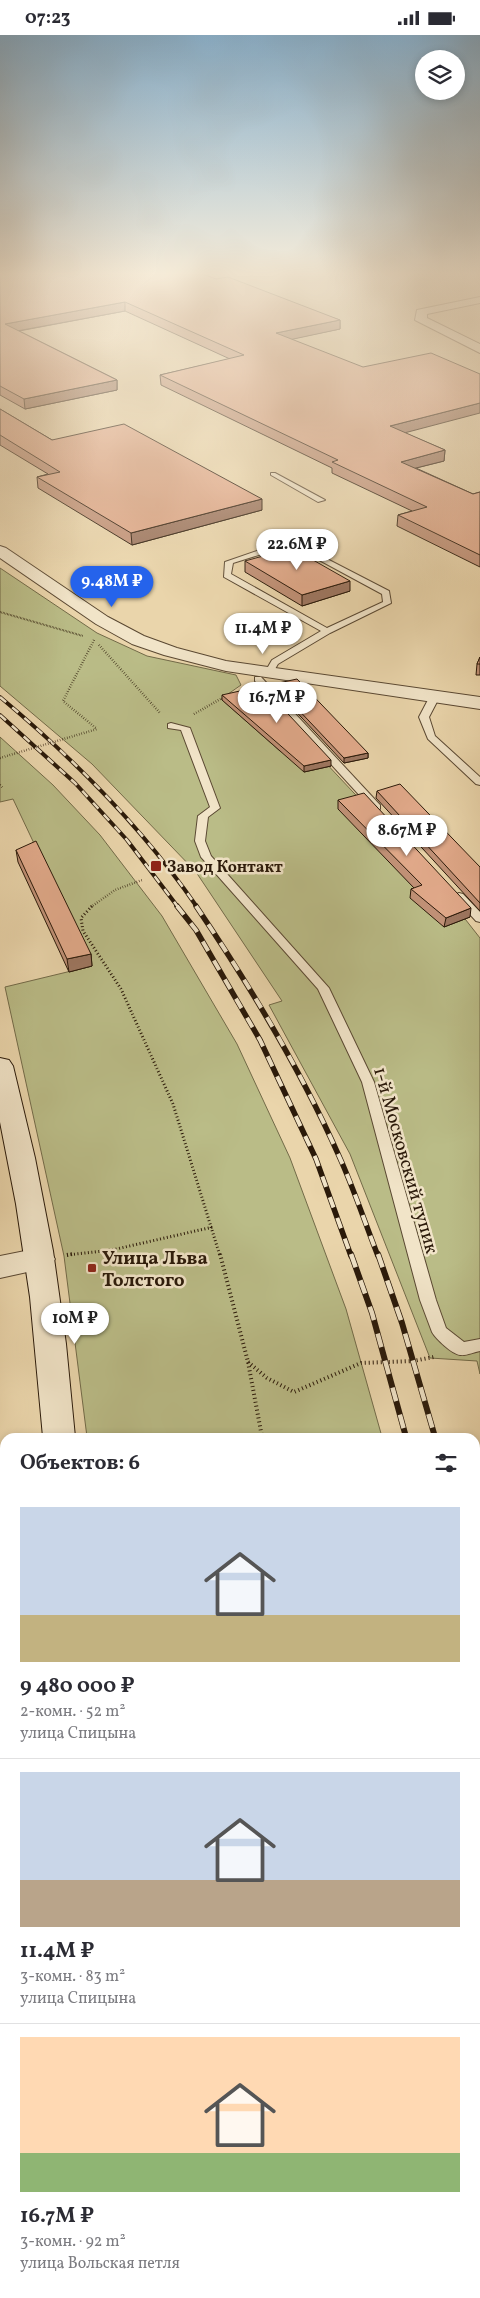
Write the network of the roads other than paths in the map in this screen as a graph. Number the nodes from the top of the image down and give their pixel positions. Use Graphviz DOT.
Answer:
graph roads {
  1 [pos="273,474"];
  2 [pos="321,499"];
  3 [pos="0,551"];
  4 [pos="327,631"];
  5 [pos="264,675"];
  6 [pos="435,696"];
  7 [pos="480,703"];
  8 [pos="171,727"];
  9 [pos="480,781"];
  10 [pos="386,817"];
  11 [pos="453,890"];
  12 [pos="480,919"];
  13 [pos="0,1067"];
  14 [pos="52,1257"];
  15 [pos="0,1267"];
  16 [pos="480,1345"];
  17 [pos="59,1433"];
  1 -- 2 [label="lane"];
  3 -- 5 [label="street"];
  4 -- 4 [label="lane"];
  4 -- 5 [label="lane"];
  5 -- 6 [label="street"];
  5 -- 10 [label="lane"];
  6 -- 7 [label="street"];
  6 -- 9 [label="lane"];
  8 -- 16 [label="lane, 1-й Московский тупик"];
  11 -- 12 [label="lane"];
  13 -- 14 [label="street"];
  14 -- 15 [label="street"];
  14 -- 17 [label="street"];
}
